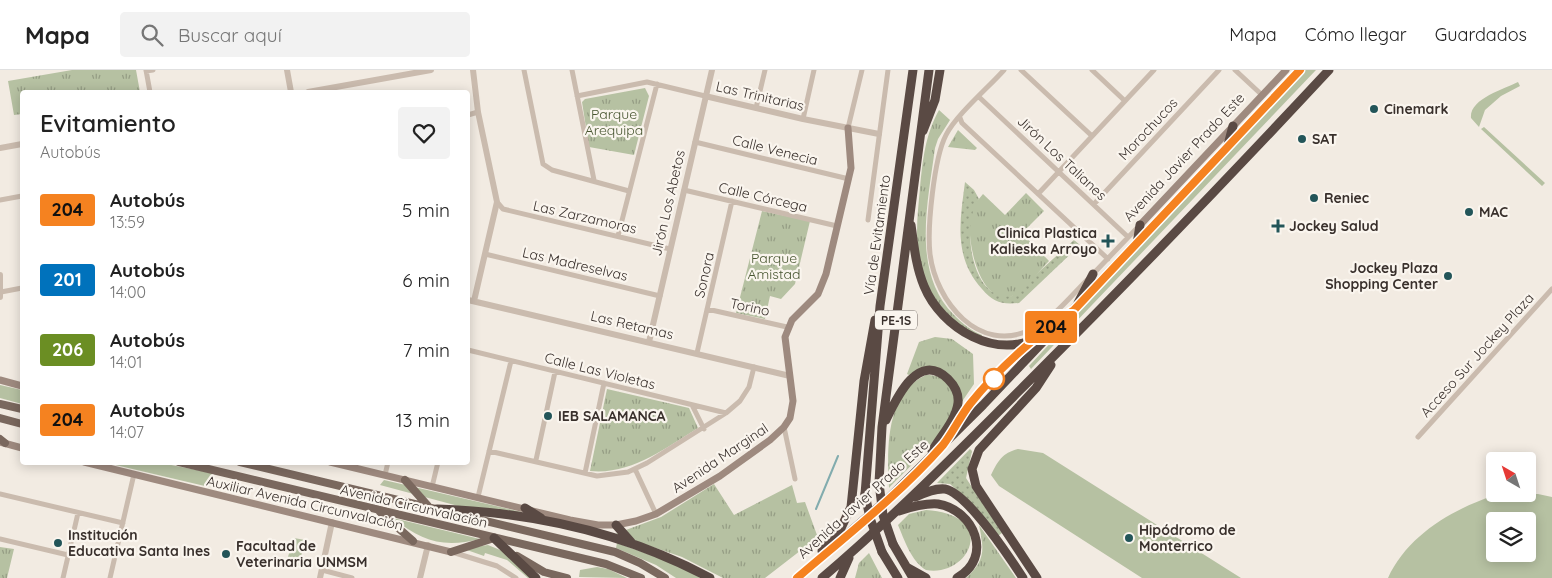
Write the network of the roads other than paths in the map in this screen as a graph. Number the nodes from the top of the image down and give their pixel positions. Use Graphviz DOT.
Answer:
graph roads {
  1 [pos="153,70"];
  2 [pos="286,70"];
  3 [pos="430,70"];
  4 [pos="473,70"];
  5 [pos="524,70"];
  6 [pos="572,70"];
  7 [pos="712,70"];
  8 [pos="765,70"];
  9 [pos="814,70"];
  10 [pos="862,70"];
  11 [pos="888,70"];
  12 [pos="913,70"];
  13 [pos="929,70"];
  14 [pos="940,70"];
  15 [pos="1004,70"];
  16 [pos="1021,70"];
  17 [pos="1092,70"];
  18 [pos="1154,70"];
  19 [pos="1219,70"];
  20 [pos="1235,70"];
  21 [pos="1286,70"];
  22 [pos="1300,70"];
  23 [pos="1330,70"];
  24 [pos="146,71"];
  25 [pos="657,84"];
  26 [pos="150,90"];
  27 [pos="291,90"];
  28 [pos="319,90"];
  29 [pos="1262,95"];
  30 [pos="578,96"];
  31 [pos="705,96"];
  32 [pos="979,97"];
  33 [pos="1125,101"];
  34 [pos="756,108"];
  35 [pos="478,112"];
  36 [pos="470,114"];
  37 [pos="960,118"];
  38 [pos="803,119"];
  39 [pos="1233,126"];
  40 [pos="848,128"];
  41 [pos="879,134"];
  42 [pos="1092,136"];
  43 [pos="919,141"];
  44 [pos="695,142"];
  45 [pos="20,144"];
  46 [pos="1228,146"];
  47 [pos="0,148"];
  48 [pos="1059,172"];
  49 [pos="849,179"];
  50 [pos="594,180"];
  51 [pos="684,190"];
  52 [pos="629,191"];
  53 [pos="1038,194"];
  54 [pos="20,196"];
  55 [pos="0,200"];
  56 [pos="732,201"];
  57 [pos="497,202"];
  58 [pos="1094,204"];
  59 [pos="910,213"];
  60 [pos="868,220"];
  61 [pos="1140,225"];
  62 [pos="837,226"];
  63 [pos="618,236"];
  64 [pos="1128,237"];
  65 [pos="1136,244"];
  66 [pos="670,249"];
  67 [pos="485,254"];
  68 [pos="1108,258"];
  69 [pos="1093,274"];
  70 [pos="0,276"];
  71 [pos="20,289"];
  72 [pos="1552,289"];
  73 [pos="0,295"];
  74 [pos="660,296"];
  75 [pos="471,300"];
  76 [pos="880,306"];
  77 [pos="707,309"];
  78 [pos="1074,310"];
  79 [pos="788,327"];
  80 [pos="649,342"];
  81 [pos="470,351"];
  82 [pos="697,353"];
  83 [pos="1057,353"];
  84 [pos="511,361"];
  85 [pos="754,367"];
  86 [pos="555,372"];
  87 [pos="790,376"];
  88 [pos="0,380"];
  89 [pos="604,384"];
  90 [pos="20,385"];
  91 [pos="0,404"];
  92 [pos="692,405"];
  93 [pos="20,409"];
  94 [pos="726,414"];
  95 [pos="0,418"];
  96 [pos="20,423"];
  97 [pos="784,427"];
  98 [pos="882,427"];
  99 [pos="704,429"];
  100 [pos="1418,436"];
  101 [pos="2,442"];
  102 [pos="20,447"];
  103 [pos="489,451"];
  104 [pos="536,460"];
  105 [pos="924,463"];
  106 [pos="96,465"];
  107 [pos="191,465"];
  108 [pos="253,465"];
  109 [pos="343,465"];
  110 [pos="387,465"];
  111 [pos="437,465"];
  112 [pos="636,468"];
  113 [pos="585,473"];
  114 [pos="134,474"];
  115 [pos="385,475"];
  116 [pos="795,479"];
  117 [pos="405,480"];
  118 [pos="432,486"];
  119 [pos="0,494"];
  120 [pos="478,497"];
  121 [pos="912,498"];
  122 [pos="433,508"];
  123 [pos="524,508"];
  124 [pos="378,511"];
  125 [pos="897,512"];
  126 [pos="78,513"];
  127 [pos="656,514"];
  128 [pos="545,521"];
  129 [pos="123,522"];
  130 [pos="332,522"];
  131 [pos="616,525"];
  132 [pos="494,538"];
  133 [pos="0,539"];
  134 [pos="413,541"];
  135 [pos="632,542"];
  136 [pos="428,545"];
  137 [pos="855,550"];
  138 [pos="451,552"];
  139 [pos="882,552"];
  140 [pos="513,554"];
  141 [pos="68,555"];
  142 [pos="903,564"];
  143 [pos="811,566"];
  144 [pos="322,570"];
  145 [pos="63,578"];
  146 [pos="110,578"];
  147 [pos="320,578"];
  148 [pos="352,578"];
  149 [pos="420,578"];
  150 [pos="516,578"];
  151 [pos="536,578"];
  152 [pos="567,578"];
  153 [pos="641,578"];
  154 [pos="665,578"];
  155 [pos="710,578"];
  156 [pos="797,578"];
  157 [pos="822,578"];
  158 [pos="840,578"];
  159 [pos="892,578"];
  160 [pos="898,578"];
  161 [pos="913,578"];
  162 [pos="926,578"];
  163 [pos="958,578"];
  164 [pos="1023,578"];
  165 [pos="1037,578"];
  1 -- 24 [label="street"];
  2 -- 27 [label="street"];
  3 -- 28 [label="street"];
  4 -- 35 [label="street"];
  5 -- 50 [label="street"];
  6 -- 30 [label="street"];
  7 -- 31 [label="street, Jirón Los Abetos"];
  8 -- 34 [label="street"];
  9 -- 38 [label="street"];
  10 -- 40 [label="street"];
  11 -- 41 [label="street"];
  12 -- 76 [label="highway, Vía de Evitamiento / PE-1S"];
  13 -- 43 [label="highway, PE-1S"];
  14 -- 43 [label="highway"];
  15 -- 32 [label="street, Avenida Javier Prado Este"];
  16 -- 42 [label="street"];
  17 -- 33 [label="street"];
  18 -- 33 [label="street"];
  19 -- 58 [label="street, Morochucos"];
  20 -- 29 [label="street"];
  21 -- 29 [label="main road, Avenida Javier Prado Este"];
  22 -- 46 [label="highway, Avenida Javier Prado Este"];
  23 -- 83 [label="highway"];
  24 -- 26 [label="street"];
  25 -- 30 [label="street, Las Trinitarias"];
  25 -- 31 [label="street, Las Trinitarias"];
  25 -- 52 [label="street"];
  29 -- 39 [label="main road, Avenida Javier Prado Este"];
  30 -- 50 [label="street"];
  31 -- 34 [label="street, Las Trinitarias"];
  31 -- 44 [label="street, Jirón Los Abetos"];
  32 -- 37 [label="street, Avenida Javier Prado Este"];
  32 -- 48 [label="street, Jirón Los Talianes"];
  33 -- 42 [label="street"];
  34 -- 38 [label="street, Las Trinitarias"];
  35 -- 36 [label="street"];
  35 -- 57 [label="street"];
  37 -- 53 [label="street"];
  37 -- 69 [label="street, Avenida Javier Prado Este"];
  38 -- 40 [label="street, Las Trinitarias"];
  39 -- 46 [label="highway"];
  39 -- 61 [label="main road, Avenida Javier Prado Este"];
  40 -- 41 [label="street, Las Trinitarias"];
  40 -- 49 [label="main road"];
  41 -- 60 [label="street"];
  42 -- 48 [label="street"];
  43 -- 59 [label="highway, PE-1S"];
  44 -- 49 [label="street, Calle Venecia"];
  44 -- 51 [label="street, Jirón Los Abetos"];
  45 -- 47 [label="street"];
  46 -- 65 [label="highway, Avenida Javier Prado Este"];
  48 -- 53 [label="street"];
  48 -- 58 [label="street, Jirón Los Talianes"];
  49 -- 62 [label="main road"];
  50 -- 52 [label="street"];
  51 -- 56 [label="street, Calle Córcega"];
  51 -- 66 [label="street, Jirón Los Abetos"];
  52 -- 63 [label="street"];
  53 -- 68 [label="street"];
  54 -- 55 [label="street"];
  56 -- 62 [label="street, Calle Córcega"];
  56 -- 77 [label="street, Sonora"];
  57 -- 63 [label="street, Las Zarzamoras"];
  57 -- 67 [label="street"];
  58 -- 64 [label="street, Jirón Los Talianes"];
  59 -- 78 [label="highway"];
  59 -- 98 [label="highway, PE-1S"];
  61 -- 64 [label="street, Avenida Javier Prado Este"];
  61 -- 65 [label="highway"];
  62 -- 79 [label="main road"];
  63 -- 66 [label="street, Las Zarzamoras"];
  64 -- 68 [label="street, Avenida Javier Prado Este"];
  65 -- 78 [label="highway, Avenida Javier Prado Este"];
  66 -- 74 [label="street, Jirón Los Abetos"];
  67 -- 74 [label="street, Las Madreselvas"];
  67 -- 75 [label="street"];
  68 -- 69 [label="street, Avenida Javier Prado Este"];
  69 -- 78 [label="highway"];
  70 -- 73 [label="street"];
  71 -- 73 [label="street"];
  72 -- 100 [label="street, Acceso Sur Jockey Plaza"];
  74 -- 80 [label="street, Jirón Los Abetos"];
  75 -- 80 [label="street, Las Retamas"];
  76 -- 139 [label="highway, Vía de Evitamiento / PE-1S, bridge"];
  76 -- 143 [label="highway"];
  77 -- 79 [label="street, Torino"];
  77 -- 82 [label="street, Sonora"];
  78 -- 105 [label="highway, Avenida Javier Prado Este"];
  79 -- 87 [label="main road, Avenida Marginal"];
  80 -- 82 [label="street, Las Retamas"];
  81 -- 84 [label="street, Calle Las Violetas"];
  82 -- 85 [label="street, Las Retamas"];
  83 -- 121 [label="highway"];
  83 -- 165 [label="highway"];
  84 -- 86 [label="street, Calle Las Violetas"];
  84 -- 103 [label="street"];
  85 -- 87 [label="street, Las Retamas"];
  85 -- 94 [label="street"];
  86 -- 89 [label="street, Calle Las Violetas"];
  86 -- 104 [label="street"];
  87 -- 97 [label="main road, Avenida Marginal"];
  88 -- 90 [label="main road"];
  89 -- 92 [label="street, Calle Las Violetas"];
  89 -- 113 [label="street"];
  91 -- 93 [label="main road"];
  92 -- 94 [label="street, Calle Las Violetas"];
  92 -- 99 [label="street"];
  94 -- 99 [label="street"];
  95 -- 96 [label="main road"];
  97 -- 116 [label="street"];
  97 -- 127 [label="main road, Avenida Marginal"];
  98 -- 105 [label="highway"];
  98 -- 142 [label="highway, PE-1S, bridge"];
  99 -- 112 [label="street"];
  101 -- 102 [label="main road"];
  103 -- 104 [label="street"];
  103 -- 120 [label="street"];
  104 -- 113 [label="street"];
  105 -- 143 [label="highway, Avenida Javier Prado Este"];
  106 -- 114 [label="main road, Auxiliar Avenida Circunvalación"];
  107 -- 124 [label="main road, Avenida Circunvalación"];
  108 -- 122 [label="main road, Avenida Circunvalación"];
  109 -- 115 [label="main road, Avenida Marginal"];
  110 -- 115 [label="street"];
  111 -- 118 [label="street"];
  112 -- 113 [label="street"];
  112 -- 127 [label="street"];
  114 -- 129 [label="street"];
  114 -- 130 [label="main road, Auxiliar Avenida Circunvalación"];
  115 -- 117 [label="main road, Avenida Marginal"];
  117 -- 118 [label="main road, Avenida Marginal"];
  117 -- 122 [label="main road"];
  118 -- 120 [label="main road, Avenida Marginal"];
  119 -- 126 [label="street"];
  120 -- 123 [label="main road, Avenida Marginal"];
  121 -- 125 [label="highway"];
  121 -- 164 [label="highway"];
  122 -- 128 [label="highway"];
  122 -- 154 [label="main road, Avenida Circunvalación"];
  123 -- 128 [label="highway"];
  123 -- 131 [label="main road, Avenida Marginal"];
  124 -- 132 [label="main road, Avenida Circunvalación"];
  124 -- 134 [label="main road"];
  125 -- 137 [label="highway"];
  125 -- 163 [label="highway"];
  126 -- 129 [label="street"];
  126 -- 141 [label="street"];
  127 -- 131 [label="main road, Avenida Marginal"];
  128 -- 135 [label="highway"];
  129 -- 146 [label="street"];
  130 -- 134 [label="main road, Auxiliar Avenida Circunvalación"];
  130 -- 144 [label="street"];
  131 -- 135 [label="highway"];
  132 -- 138 [label="main road"];
  132 -- 140 [label="highway"];
  132 -- 153 [label="main road, Avenida Circunvalación"];
  133 -- 141 [label="street"];
  134 -- 136 [label="main road, Auxiliar Avenida Circunvalación"];
  135 -- 155 [label="highway"];
  136 -- 138 [label="main road, Auxiliar Avenida Circunvalación"];
  136 -- 149 [label="street"];
  137 -- 157 [label="highway"];
  137 -- 158 [label="highway"];
  138 -- 150 [label="street, Auxiliar Avenida Circunvalación"];
  139 -- 159 [label="highway"];
  139 -- 160 [label="highway, PE-1S"];
  140 -- 151 [label="highway"];
  140 -- 152 [label="main road"];
  141 -- 145 [label="street"];
  142 -- 161 [label="highway, PE-1S"];
  142 -- 162 [label="highway"];
  143 -- 156 [label="highway, Avenida Javier Prado Este"];
  144 -- 147 [label="street"];
  144 -- 148 [label="street"];
}
